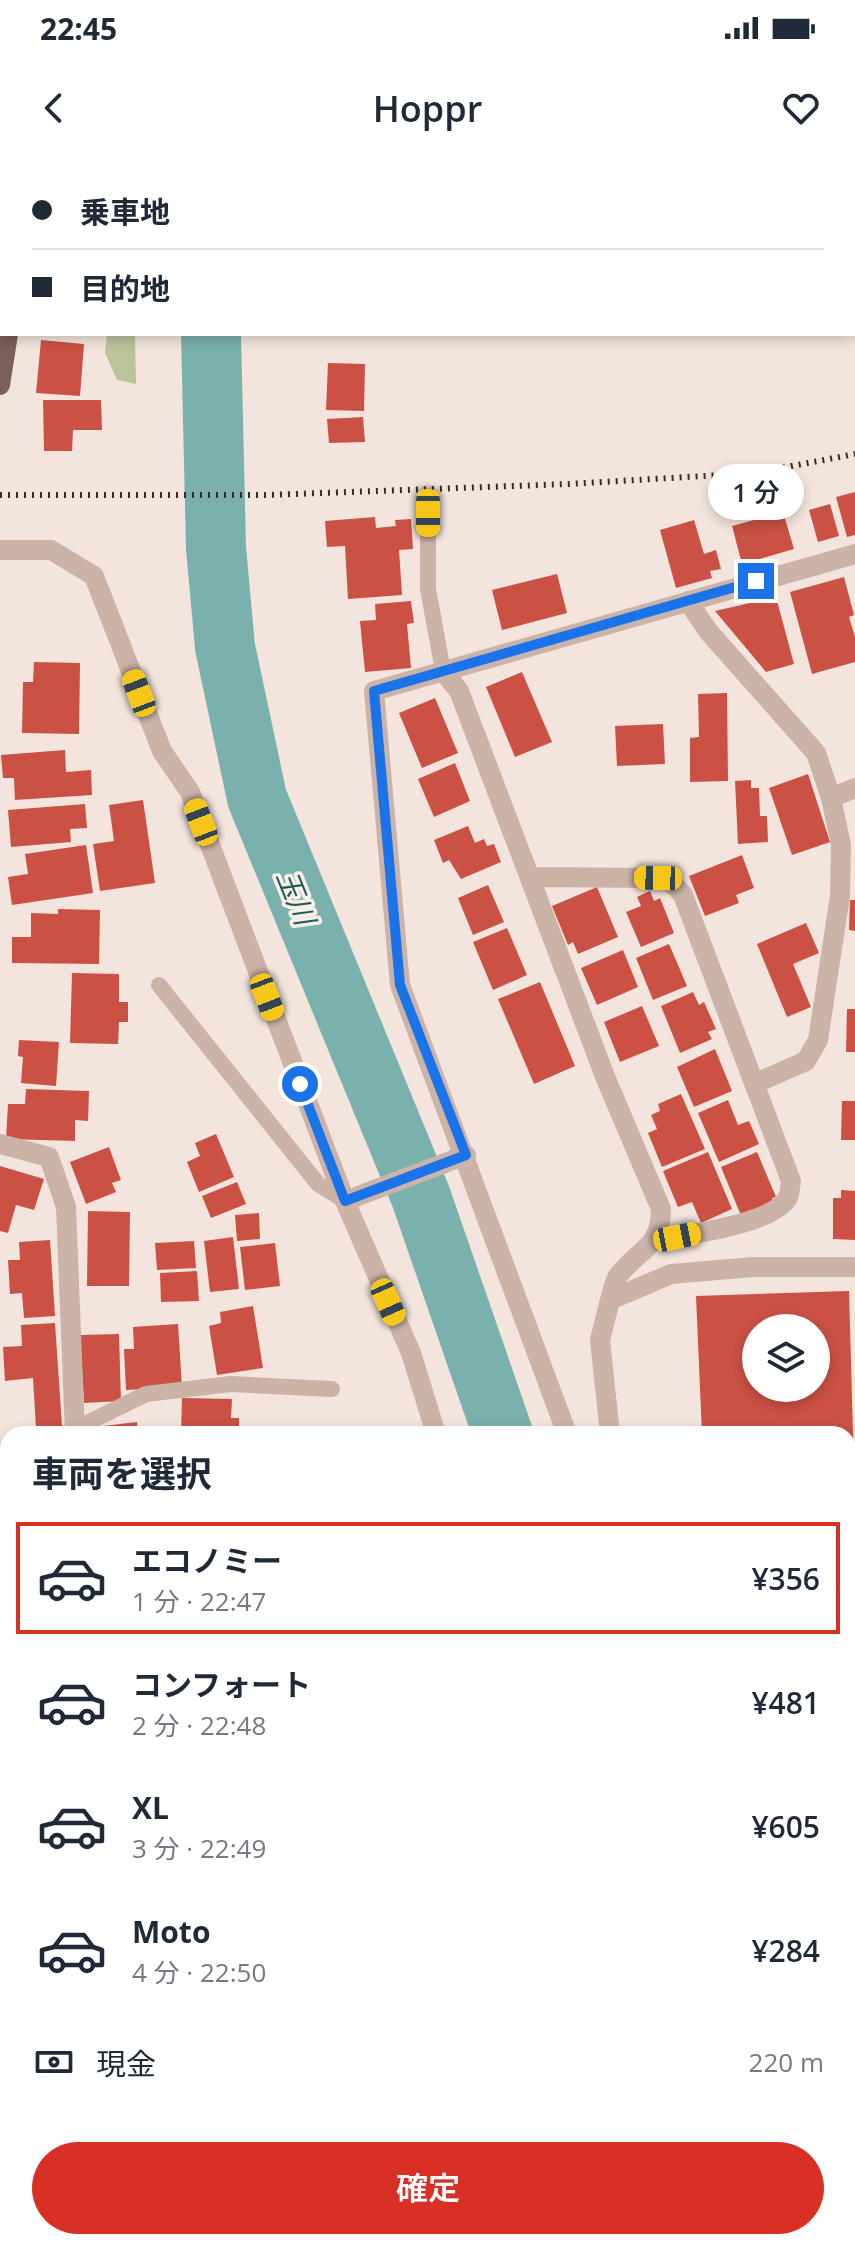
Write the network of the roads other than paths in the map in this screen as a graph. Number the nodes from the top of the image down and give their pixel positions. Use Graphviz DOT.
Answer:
graph roads {
  1 [pos="8,336"];
  2 [pos="0,385"];
  3 [pos="428,513"];
  4 [pos="0,550"];
  5 [pos="855,554"];
  6 [pos="688,601"];
  7 [pos="443,671"];
  8 [pos="855,788"];
  9 [pos="831,798"];
  10 [pos="531,877"];
  11 [pos="159,985"];
  12 [pos="756,1083"];
  13 [pos="0,1144"];
  14 [pos="466,1155"];
  15 [pos="345,1201"];
  16 [pos="655,1241"];
  17 [pos="855,1267"];
  18 [pos="610,1300"];
  19 [pos="332,1389"];
  20 [pos="72,1426"];
  21 [pos="84,1426"];
  22 [pos="434,1426"];
  23 [pos="564,1426"];
  24 [pos="609,1426"];
  1 -- 2 [label="main road"];
  3 -- 7 [label="lane"];
  4 -- 15 [label="street"];
  5 -- 6 [label="street"];
  6 -- 7 [label="street"];
  6 -- 9 [label="street"];
  7 -- 10 [label="street"];
  7 -- 14 [label="street"];
  8 -- 9 [label="street"];
  9 -- 12 [label="street"];
  10 -- 12 [label="street"];
  10 -- 16 [label="street"];
  11 -- 15 [label="lane"];
  12 -- 16 [label="street"];
  13 -- 20 [label="street"];
  14 -- 15 [label="street"];
  14 -- 23 [label="street"];
  15 -- 22 [label="street"];
  16 -- 18 [label="street"];
  17 -- 18 [label="street"];
  18 -- 24 [label="street"];
  19 -- 21 [label="lane"];
}
